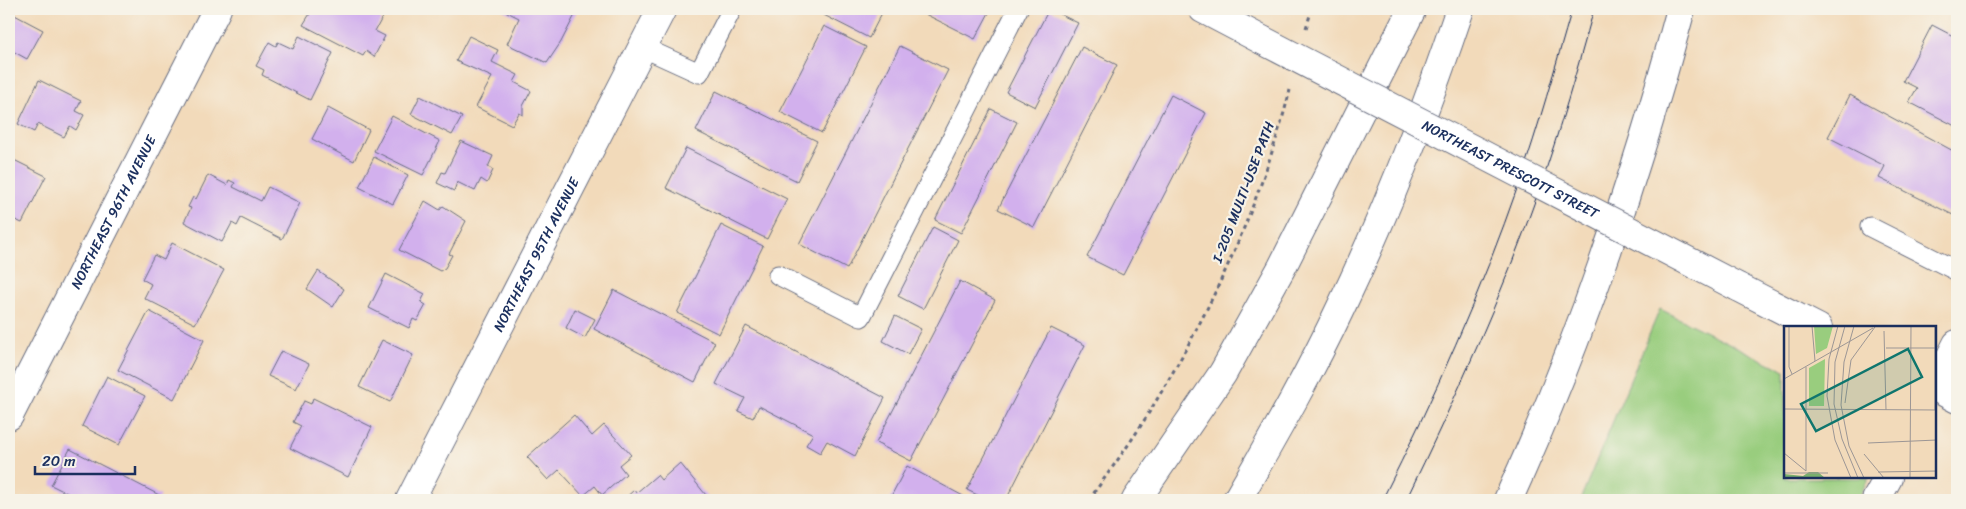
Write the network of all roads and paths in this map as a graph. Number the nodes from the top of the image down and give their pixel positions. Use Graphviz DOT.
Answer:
graph roads {
  1 [pos="217,9"];
  2 [pos="662,9"];
  3 [pos="732,9"];
  4 [pos="1018,9"];
  5 [pos="1203,9"];
  6 [pos="1312,9"];
  7 [pos="1412,9"];
  8 [pos="1460,9"];
  9 [pos="1681,9"];
  10 [pos="1304,38"];
  11 [pos="642,47"];
  12 [pos="1291,86"];
  13 [pos="1870,227"];
  14 [pos="1957,271"];
  15 [pos="778,275"];
  16 [pos="1814,326"];
  17 [pos="1957,344"];
  18 [pos="1936,385"];
  19 [pos="1936,388"];
  20 [pos="1957,399"];
  21 [pos="9,416"];
  22 [pos="1887,479"];
  23 [pos="410,500"];
  24 [pos="1089,500"];
  25 [pos="1136,500"];
  26 [pos="1237,500"];
  27 [pos="1508,500"];
  28 [pos="1876,500"];
  1 -- 21 [label="main road, NORTHEAST 96TH AVENUE"];
  2 -- 11 [label="main road, NORTHEAST 95TH AVENUE"];
  3 -- 11 [label="lane"];
  4 -- 15 [label="lane"];
  5 -- 16 [label="main road, NORTHEAST PRESCOTT STREET, bridge"];
  6 -- 10 [label="path"];
  7 -- 25 [label="main road"];
  8 -- 26 [label="main road"];
  9 -- 27 [label="main road"];
  11 -- 23 [label="main road, NORTHEAST 95TH AVENUE"];
  12 -- 24 [label="path, I-205 MULTI-USE PATH"];
  13 -- 14 [label="lane"];
  17 -- 18 [label="main road"];
  19 -- 20 [label="main road"];
  22 -- 28 [label="main road"];
}
